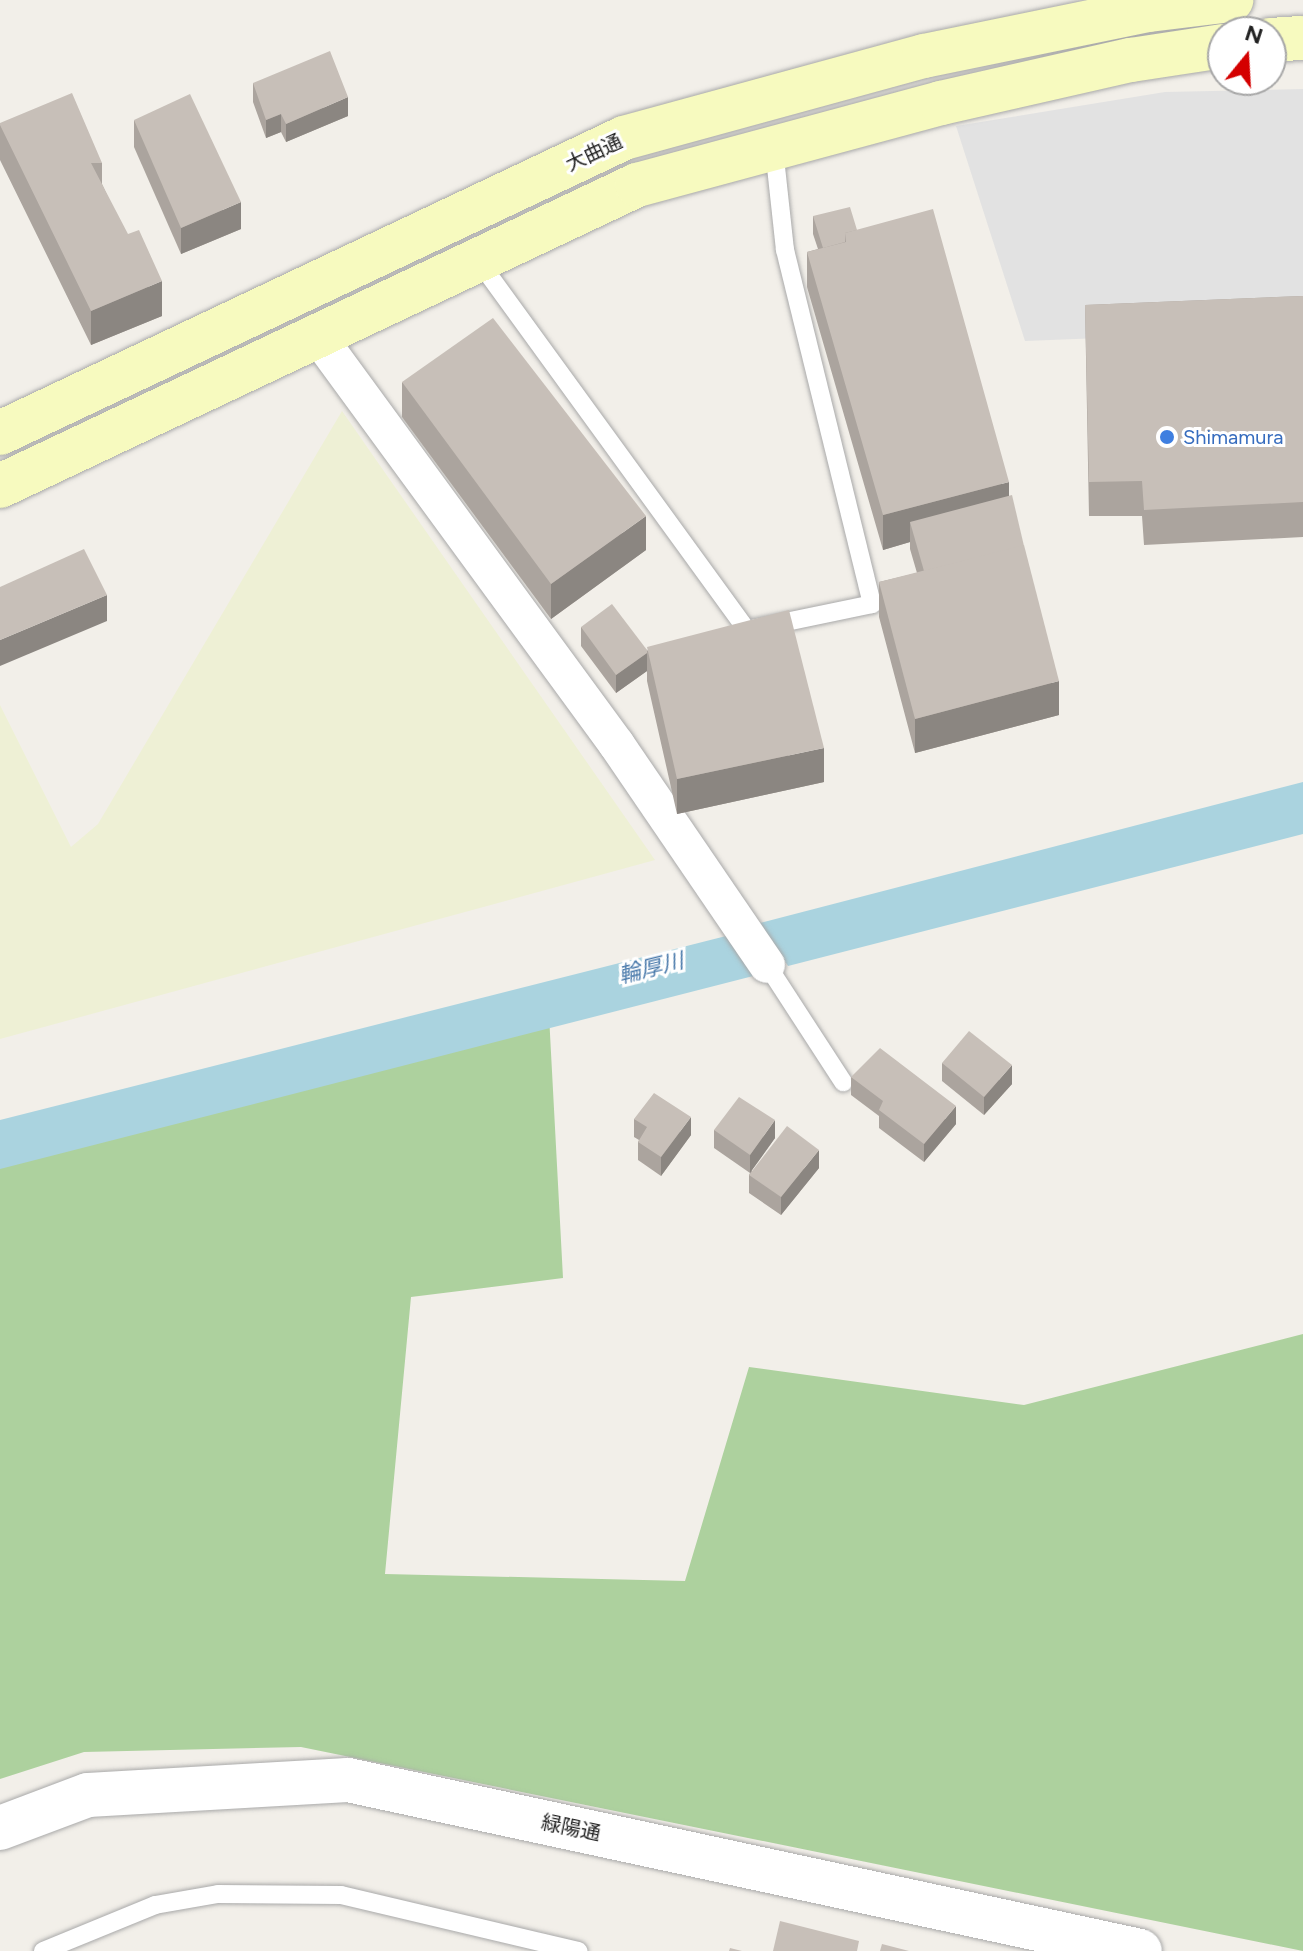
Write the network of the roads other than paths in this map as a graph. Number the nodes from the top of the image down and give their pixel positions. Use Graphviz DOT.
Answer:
graph roads {
  1 [pos="1231,0"];
  2 [pos="1207,48"];
  3 [pos="774,149"];
  4 [pos="478,260"];
  5 [pos="317,335"];
  6 [pos="0,433"];
  7 [pos="0,486"];
  8 [pos="767,965"];
  9 [pos="843,1082"];
  10 [pos="0,1828"];
  11 [pos="43,1951"];
  12 [pos="578,1951"];
  13 [pos="1140,1951"];
  1 -- 6 [label="main road, 大曲通"];
  2 -- 3 [label="main road"];
  3 -- 4 [label="main road"];
  3 -- 4 [label="lane"];
  4 -- 5 [label="main road"];
  5 -- 7 [label="main road"];
  5 -- 8 [label="street"];
  8 -- 9 [label="lane"];
  10 -- 13 [label="street, 緑陽通"];
  11 -- 12 [label="lane"];
}
